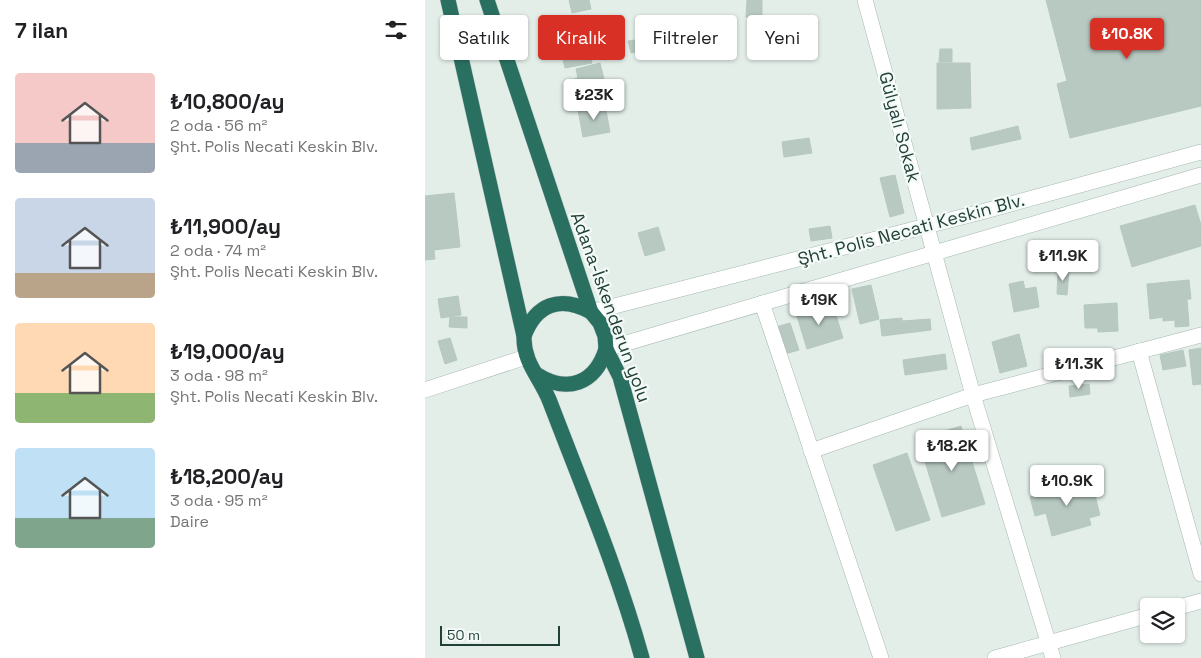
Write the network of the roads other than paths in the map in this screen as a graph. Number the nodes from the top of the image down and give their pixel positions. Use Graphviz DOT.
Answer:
graph roads {
  1 [pos="448,0"];
  2 [pos="487,0"];
  3 [pos="865,0"];
  4 [pos="1201,152"];
  5 [pos="1201,175"];
  6 [pos="928,225"];
  7 [pos="935,253"];
  8 [pos="762,303"];
  9 [pos="591,312"];
  10 [pos="1201,335"];
  11 [pos="524,336"];
  12 [pos="606,348"];
  13 [pos="1139,351"];
  14 [pos="526,357"];
  15 [pos="536,374"];
  16 [pos="425,390"];
  17 [pos="973,395"];
  18 [pos="811,451"];
  19 [pos="1201,574"];
  20 [pos="1201,601"];
  21 [pos="1185,605"];
  22 [pos="1140,617"];
  23 [pos="1048,642"];
  24 [pos="642,658"];
  25 [pos="697,658"];
  26 [pos="881,658"];
  27 [pos="995,658"];
  28 [pos="1053,658"];
  1 -- 11 [label="highway"];
  2 -- 9 [label="highway, Adana-İskenderun yolu"];
  3 -- 6 [label="street, Gülyalı Sokak"];
  4 -- 6 [label="street, Şht. Polis Necati Keskin Blv."];
  5 -- 7 [label="street, Şht. Polis Necati Keskin Blv."];
  6 -- 7 [label="street, Gülyalı Sokak"];
  6 -- 9 [label="street, Şht. Polis Necati Keskin Blv."];
  7 -- 8 [label="street, Şht. Polis Necati Keskin Blv."];
  7 -- 17 [label="street, Gülyalı Sokak"];
  8 -- 12 [label="street, Şht. Polis Necati Keskin Blv."];
  8 -- 18 [label="street"];
  9 -- 11 [label="highway"];
  9 -- 12 [label="highway, Adana-İskenderun yolu"];
  10 -- 13 [label="street"];
  11 -- 14 [label="highway"];
  12 -- 15 [label="highway"];
  12 -- 25 [label="highway, Adana-İskenderun yolu"];
  13 -- 17 [label="street"];
  13 -- 19 [label="street"];
  14 -- 15 [label="highway"];
  14 -- 16 [label="street"];
  15 -- 24 [label="highway"];
  17 -- 18 [label="street"];
  17 -- 23 [label="street, Gülyalı Sokak"];
  18 -- 26 [label="street"];
  20 -- 21 [label="street"];
  22 -- 23 [label="street"];
  23 -- 27 [label="street"];
  23 -- 28 [label="street, Gülyalı Sokak"];
}
